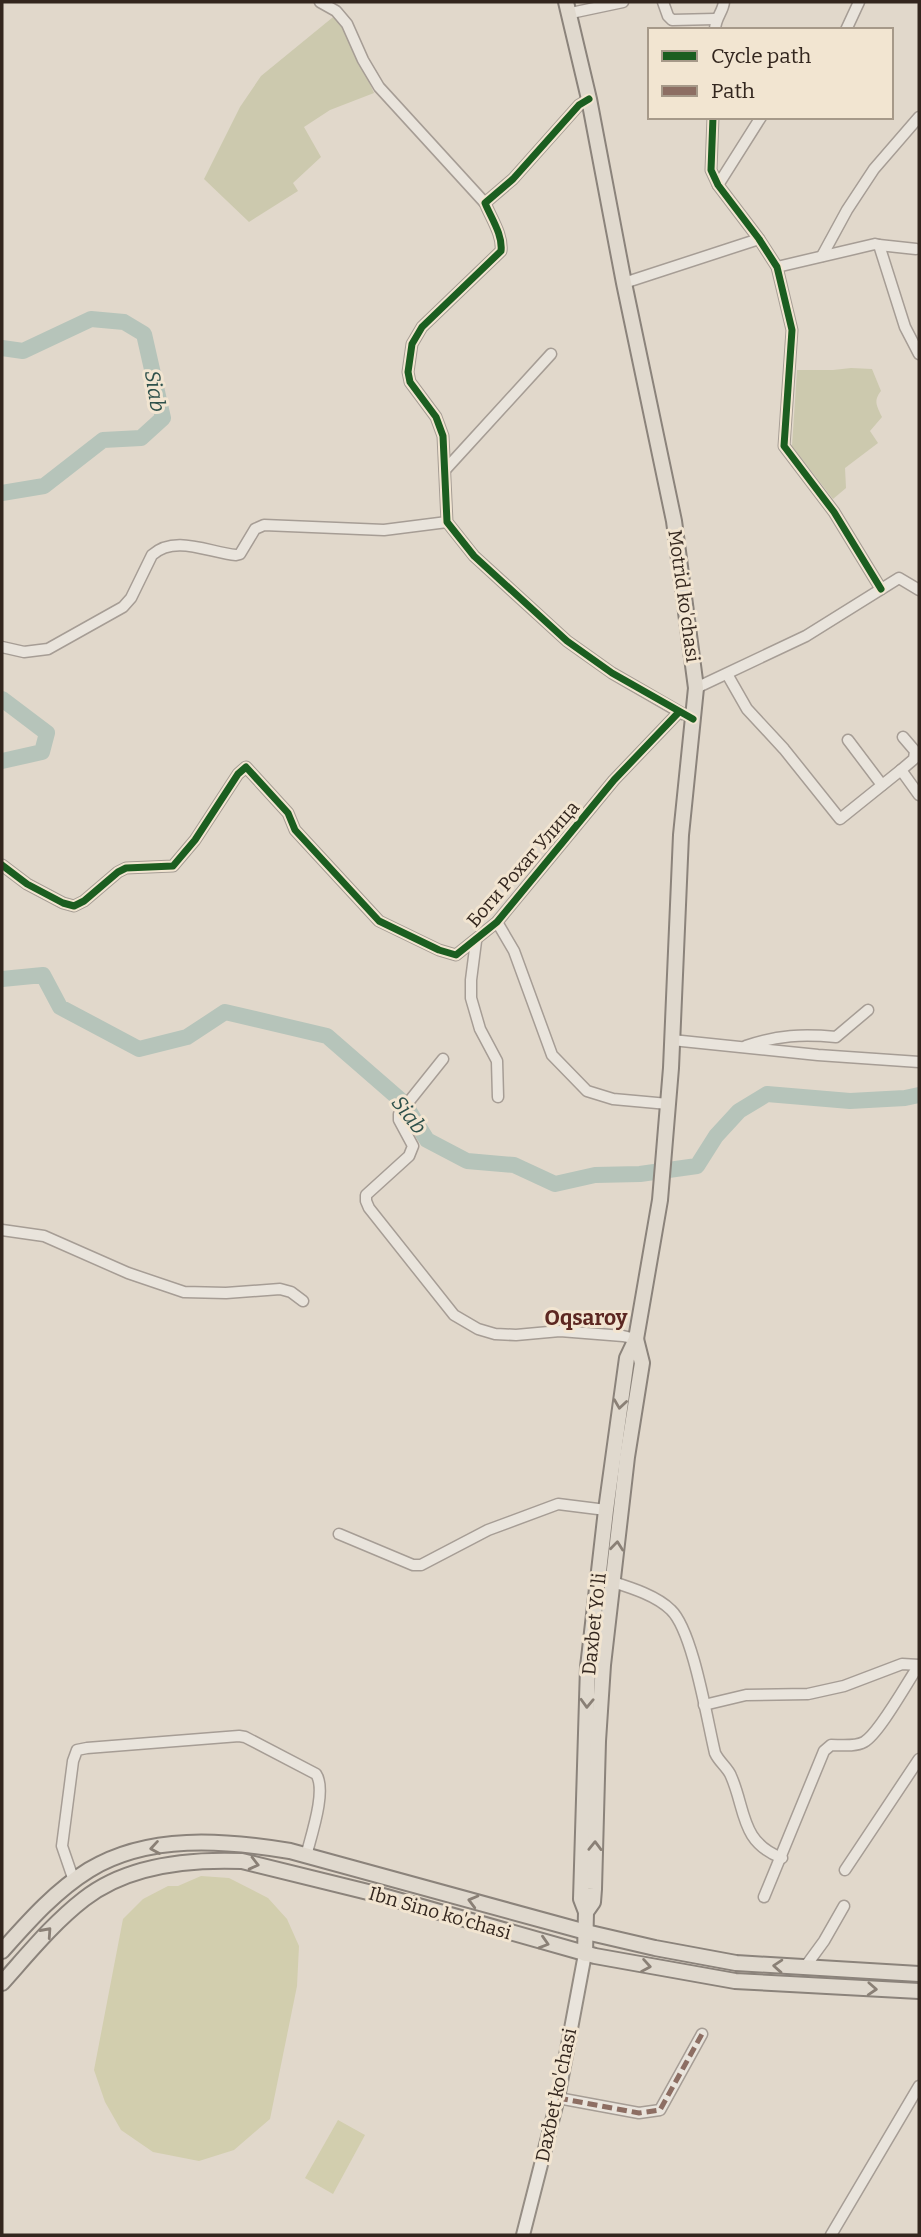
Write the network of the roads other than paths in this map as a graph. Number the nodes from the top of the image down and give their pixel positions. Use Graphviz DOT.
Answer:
graph roads {
  1 [pos="320,2"];
  2 [pos="622,2"];
  3 [pos="663,2"];
  4 [pos="724,2"];
  5 [pos="859,2"];
  6 [pos="568,7"];
  7 [pos="715,24"];
  8 [pos="847,28"];
  9 [pos="589,100"];
  10 [pos="919,117"];
  11 [pos="712,119"];
  12 [pos="760,119"];
  13 [pos="718,185"];
  14 [pos="485,203"];
  15 [pos="759,239"];
  16 [pos="879,245"];
  17 [pos="916,249"];
  18 [pos="822,256"];
  19 [pos="777,267"];
  20 [pos="624,283"];
  21 [pos="551,354"];
  22 [pos="919,354"];
  23 [pos="445,470"];
  24 [pos="447,522"];
  25 [pos="881,589"];
  26 [pos="919,590"];
  27 [pos="2,647"];
  28 [pos="727,674"];
  29 [pos="696,688"];
  30 [pos="679,712"];
  31 [pos="693,719"];
  32 [pos="903,737"];
  33 [pos="848,740"];
  34 [pos="901,770"];
  35 [pos="882,785"];
  36 [pos="919,795"];
  37 [pos="2,865"];
  38 [pos="497,922"];
  39 [pos="476,941"];
  40 [pos="868,1010"];
  41 [pos="672,1040"];
  42 [pos="742,1048"];
  43 [pos="443,1059"];
  44 [pos="919,1062"];
  45 [pos="498,1097"];
  46 [pos="668,1104"];
  47 [pos="660,1200"];
  48 [pos="2,1230"];
  49 [pos="303,1301"];
  50 [pos="636,1339"];
  51 [pos="606,1510"];
  52 [pos="339,1534"];
  53 [pos="613,1582"];
  54 [pos="919,1665"];
  55 [pos="704,1705"];
  56 [pos="919,1759"];
  57 [pos="306,1856"];
  58 [pos="782,1858"];
  59 [pos="845,1871"];
  60 [pos="74,1881"];
  61 [pos="764,1897"];
  62 [pos="844,1906"];
  63 [pos="586,1912"];
  64 [pos="586,1932"];
  65 [pos="2,1951"];
  66 [pos="585,1954"];
  67 [pos="805,1968"];
  68 [pos="919,1975"];
  69 [pos="2,1983"];
  70 [pos="919,1992"];
  71 [pos="702,2034"];
  72 [pos="919,2086"];
  73 [pos="558,2098"];
  74 [pos="523,2235"];
  75 [pos="831,2235"];
  1 -- 14 [label="street"];
  2 -- 6 [label="street"];
  3 -- 7 [label="street"];
  4 -- 7 [label="street"];
  5 -- 8 [label="street"];
  6 -- 9 [label="main road, Motrid ko'chasi"];
  9 -- 14 [label="street"];
  9 -- 20 [label="main road, Motrid ko'chasi"];
  10 -- 18 [label="street"];
  11 -- 13 [label="street"];
  12 -- 13 [label="street"];
  13 -- 15 [label="street"];
  14 -- 23 [label="street"];
  15 -- 19 [label="street"];
  15 -- 20 [label="street"];
  16 -- 17 [label="street"];
  16 -- 18 [label="street"];
  16 -- 22 [label="street"];
  18 -- 19 [label="street"];
  19 -- 25 [label="street"];
  20 -- 29 [label="main road, Motrid ko'chasi"];
  21 -- 23 [label="street"];
  23 -- 24 [label="street"];
  24 -- 27 [label="street"];
  24 -- 30 [label="street"];
  25 -- 26 [label="street"];
  25 -- 28 [label="street"];
  28 -- 29 [label="street"];
  28 -- 35 [label="street"];
  29 -- 31 [label="main road, Motrid ko'chasi"];
  30 -- 31 [label="street"];
  30 -- 38 [label="street, Боги Рохат Улица"];
  31 -- 41 [label="main road, Motrid ko'chasi"];
  32 -- 34 [label="street"];
  33 -- 35 [label="street"];
  34 -- 35 [label="street"];
  34 -- 36 [label="street"];
  37 -- 39 [label="street, Боги Рохат Улица"];
  38 -- 39 [label="street, Боги Рохат Улица"];
  38 -- 46 [label="street"];
  39 -- 45 [label="street"];
  40 -- 42 [label="street"];
  41 -- 42 [label="street"];
  41 -- 46 [label="main road, Motrid ko'chasi"];
  42 -- 44 [label="street"];
  43 -- 50 [label="street"];
  46 -- 47 [label="main road, Motrid ko'chasi"];
  47 -- 50 [label="main road, Daxbet Yo'li"];
  48 -- 49 [label="street"];
  50 -- 51 [label="main road, Daxbet Yo'li, one-way"];
  53 -- 50 [label="main road, Daxbet Yo'li, one-way"];
  51 -- 52 [label="street"];
  51 -- 63 [label="main road, Daxbet Yo'li, one-way"];
  53 -- 55 [label="street"];
  63 -- 53 [label="main road, Daxbet Yo'li, one-way"];
  54 -- 55 [label="street"];
  54 -- 58 [label="street"];
  55 -- 58 [label="street"];
  56 -- 59 [label="street"];
  57 -- 60 [label="main road, Ibn Sino ko'chasi, one-way"];
  57 -- 60 [label="street"];
  64 -- 57 [label="main road, Ibn Sino ko'chasi, one-way"];
  58 -- 61 [label="street"];
  60 -- 65 [label="main road, Ibn Sino ko'chasi"];
  62 -- 67 [label="street"];
  63 -- 64 [label="main road, Daxbet Yo'li"];
  64 -- 66 [label="main road, Daxbet Yo'li"];
  67 -- 64 [label="main road, Ibn Sino ko'chasi, one-way"];
  69 -- 66 [label="main road, Ibn Sino ko'chasi, one-way"];
  66 -- 70 [label="main road, Ibn Sino ko'chasi, one-way"];
  66 -- 73 [label="main road, Daxbet ko'chasi"];
  67 -- 68 [label="main road, Ibn Sino ko'chasi"];
  71 -- 73 [label="street"];
  72 -- 75 [label="street"];
  73 -- 74 [label="main road, Daxbet ko'chasi"];
}
